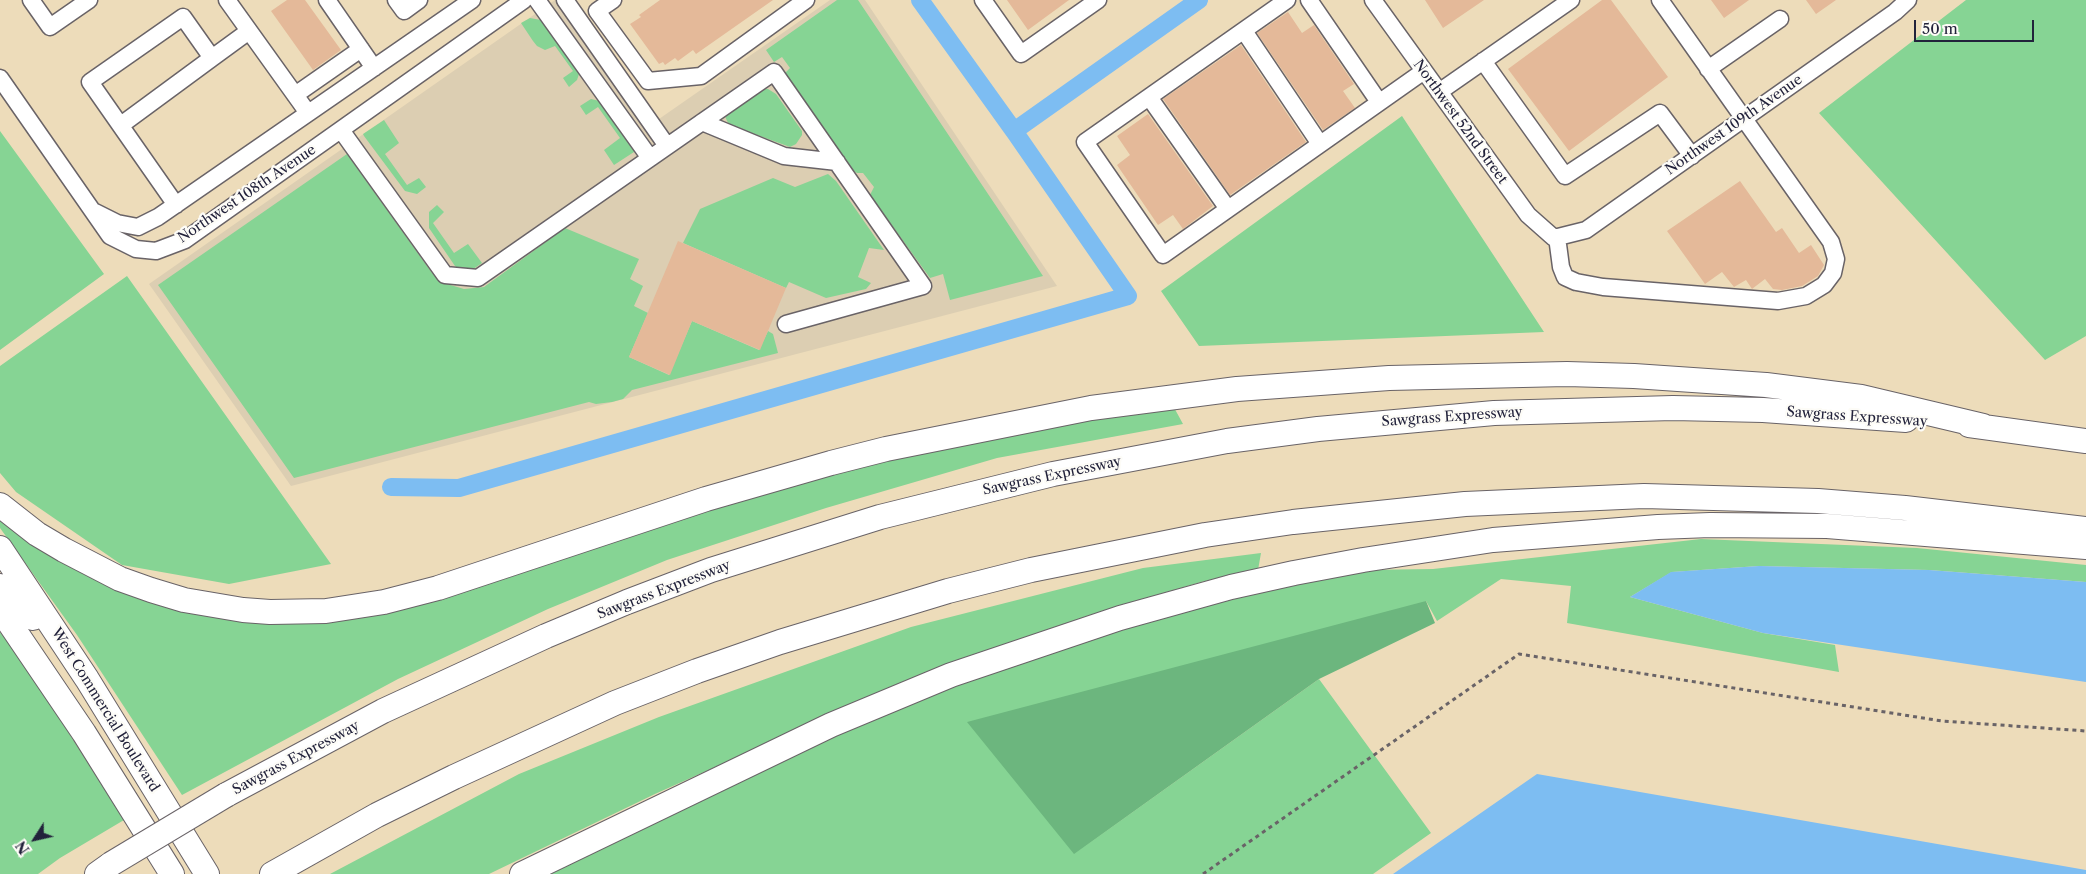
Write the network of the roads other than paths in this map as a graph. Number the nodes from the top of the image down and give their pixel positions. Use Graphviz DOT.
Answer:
graph roads {
  1 [pos="31,0"];
  2 [pos="89,0"];
  3 [pos="228,0"];
  4 [pos="326,0"];
  5 [pos="396,0"];
  6 [pos="419,0"];
  7 [pos="472,0"];
  8 [pos="524,0"];
  9 [pos="537,0"];
  10 [pos="565,0"];
  11 [pos="613,0"];
  12 [pos="806,0"];
  13 [pos="983,0"];
  14 [pos="1098,0"];
  15 [pos="1287,0"];
  16 [pos="1309,0"];
  17 [pos="1373,0"];
  18 [pos="1571,0"];
  19 [pos="1660,0"];
  20 [pos="1908,0"];
  21 [pos="1780,19"];
  22 [pos="1244,30"];
  23 [pos="249,31"];
  24 [pos="361,49"];
  25 [pos="212,58"];
  26 [pos="1483,61"];
  27 [pos="374,68"];
  28 [pos="1708,69"];
  29 [pos="1424,71"];
  30 [pos="0,78"];
  31 [pos="1439,92"];
  32 [pos="295,94"];
  33 [pos="1149,97"];
  34 [pos="1379,102"];
  35 [pos="308,113"];
  36 [pos="1744,119"];
  37 [pos="702,122"];
  38 [pos="121,125"];
  39 [pos="341,130"];
  40 [pos="1320,144"];
  41 [pos="667,146"];
  42 [pos="1692,156"];
  43 [pos="650,158"];
  44 [pos="837,162"];
  45 [pos="176,205"];
  46 [pos="1228,209"];
  47 [pos="93,211"];
  48 [pos="1555,237"];
  49 [pos="786,324"];
  50 [pos="1983,426"];
  51 [pos="2086,441"];
  52 [pos="0,505"];
  53 [pos="2086,529"];
  54 [pos="2086,546"];
  55 [pos="0,548"];
  56 [pos="0,586"];
  57 [pos="0,609"];
  58 [pos="87,680"];
  59 [pos="104,869"];
  60 [pos="172,874"];
  61 [pos="207,874"];
  62 [pos="272,874"];
  63 [pos="522,874"];
  1 -- 2 [label="street"];
  3 -- 23 [label="street"];
  4 -- 24 [label="street"];
  5 -- 6 [label="street"];
  7 -- 27 [label="street"];
  8 -- 39 [label="street, Northwest 108th Avenue"];
  9 -- 43 [label="street"];
  10 -- 41 [label="street"];
  11 -- 12 [label="street"];
  13 -- 14 [label="street"];
  15 -- 22 [label="street"];
  16 -- 34 [label="street"];
  17 -- 29 [label="street, Northwest 52nd Street"];
  18 -- 26 [label="street"];
  19 -- 28 [label="street"];
  20 -- 36 [label="street, Northwest 109th Avenue"];
  21 -- 28 [label="street"];
  22 -- 33 [label="street"];
  22 -- 40 [label="street"];
  23 -- 25 [label="street"];
  23 -- 32 [label="street"];
  24 -- 27 [label="street"];
  24 -- 32 [label="street"];
  25 -- 38 [label="street"];
  25 -- 38 [label="street"];
  26 -- 31 [label="street"];
  26 -- 42 [label="street"];
  27 -- 35 [label="street"];
  28 -- 36 [label="street"];
  29 -- 31 [label="street, Northwest 52nd Street"];
  29 -- 34 [label="street"];
  30 -- 47 [label="street, Northwest 108th Avenue"];
  31 -- 48 [label="street, Northwest 52nd Street"];
  32 -- 35 [label="street"];
  33 -- 46 [label="street"];
  33 -- 46 [label="street"];
  34 -- 40 [label="street"];
  35 -- 45 [label="street"];
  36 -- 42 [label="street, Northwest 109th Avenue"];
  36 -- 48 [label="street"];
  37 -- 41 [label="street"];
  37 -- 44 [label="street"];
  37 -- 44 [label="street"];
  38 -- 45 [label="street"];
  39 -- 43 [label="street"];
  39 -- 47 [label="street, Northwest 108th Avenue"];
  40 -- 46 [label="street"];
  41 -- 43 [label="street"];
  42 -- 48 [label="street, Northwest 109th Avenue"];
  44 -- 49 [label="street"];
  45 -- 47 [label="street"];
  50 -- 51 [label="highway, Sawgrass Expressway"];
  50 -- 52 [label="highway"];
  50 -- 59 [label="highway, Sawgrass Expressway, bridge"];
  53 -- 62 [label="highway"];
  54 -- 63 [label="highway"];
  55 -- 58 [label="highway, West Commercial Boulevard"];
  56 -- 58 [label="highway"];
  57 -- 60 [label="highway"];
  58 -- 61 [label="highway, West Commercial Boulevard"];
}
